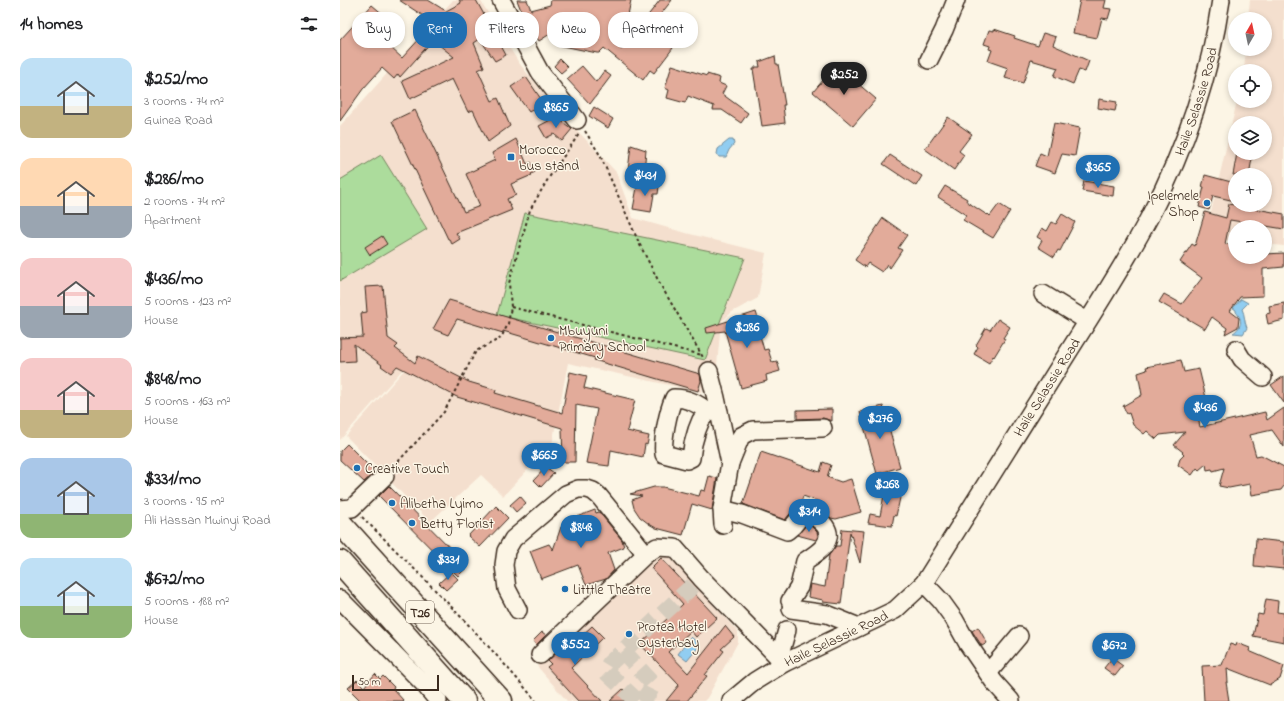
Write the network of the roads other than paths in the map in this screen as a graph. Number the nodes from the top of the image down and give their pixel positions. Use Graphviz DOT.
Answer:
graph roads {
  1 [pos="501,0"];
  2 [pos="956,0"];
  3 [pos="1221,0"];
  4 [pos="928,60"];
  5 [pos="577,120"];
  6 [pos="1043,294"];
  7 [pos="1087,321"];
  8 [pos="1236,349"];
  9 [pos="706,363"];
  10 [pos="1263,377"];
  11 [pos="823,428"];
  12 [pos="730,463"];
  13 [pos="385,476"];
  14 [pos="344,513"];
  15 [pos="646,554"];
  16 [pos="340,562"];
  17 [pos="924,584"];
  18 [pos="340,599"];
  19 [pos="518,610"];
  20 [pos="859,627"];
  21 [pos="787,630"];
  22 [pos="1019,636"];
  23 [pos="540,655"];
  24 [pos="782,660"];
  25 [pos="988,673"];
  26 [pos="755,681"];
  27 [pos="438,701"];
  28 [pos="464,701"];
  29 [pos="501,701"];
  30 [pos="731,701"];
  31 [pos="746,701"];
  32 [pos="1011,701"];
  1 -- 5 [label="street"];
  2 -- 4 [label="street"];
  3 -- 7 [label="street, Haile Selassie Road"];
  6 -- 7 [label="street"];
  7 -- 17 [label="street, Haile Selassie Road"];
  8 -- 10 [label="street"];
  9 -- 12 [label="street"];
  11 -- 12 [label="street"];
  12 -- 20 [label="street"];
  13 -- 14 [label="street"];
  14 -- 29 [label="highway, T26"];
  15 -- 19 [label="street"];
  15 -- 23 [label="street"];
  15 -- 24 [label="street"];
  16 -- 28 [label="highway, T26"];
  17 -- 20 [label="street, Haile Selassie Road"];
  17 -- 25 [label="street"];
  18 -- 27 [label="street"];
  20 -- 24 [label="street, Haile Selassie Road"];
  21 -- 24 [label="street"];
  22 -- 25 [label="street"];
  24 -- 26 [label="street, Haile Selassie Road"];
  25 -- 32 [label="street"];
  26 -- 30 [label="street, Haile Selassie Road"];
  26 -- 31 [label="street"];
}
